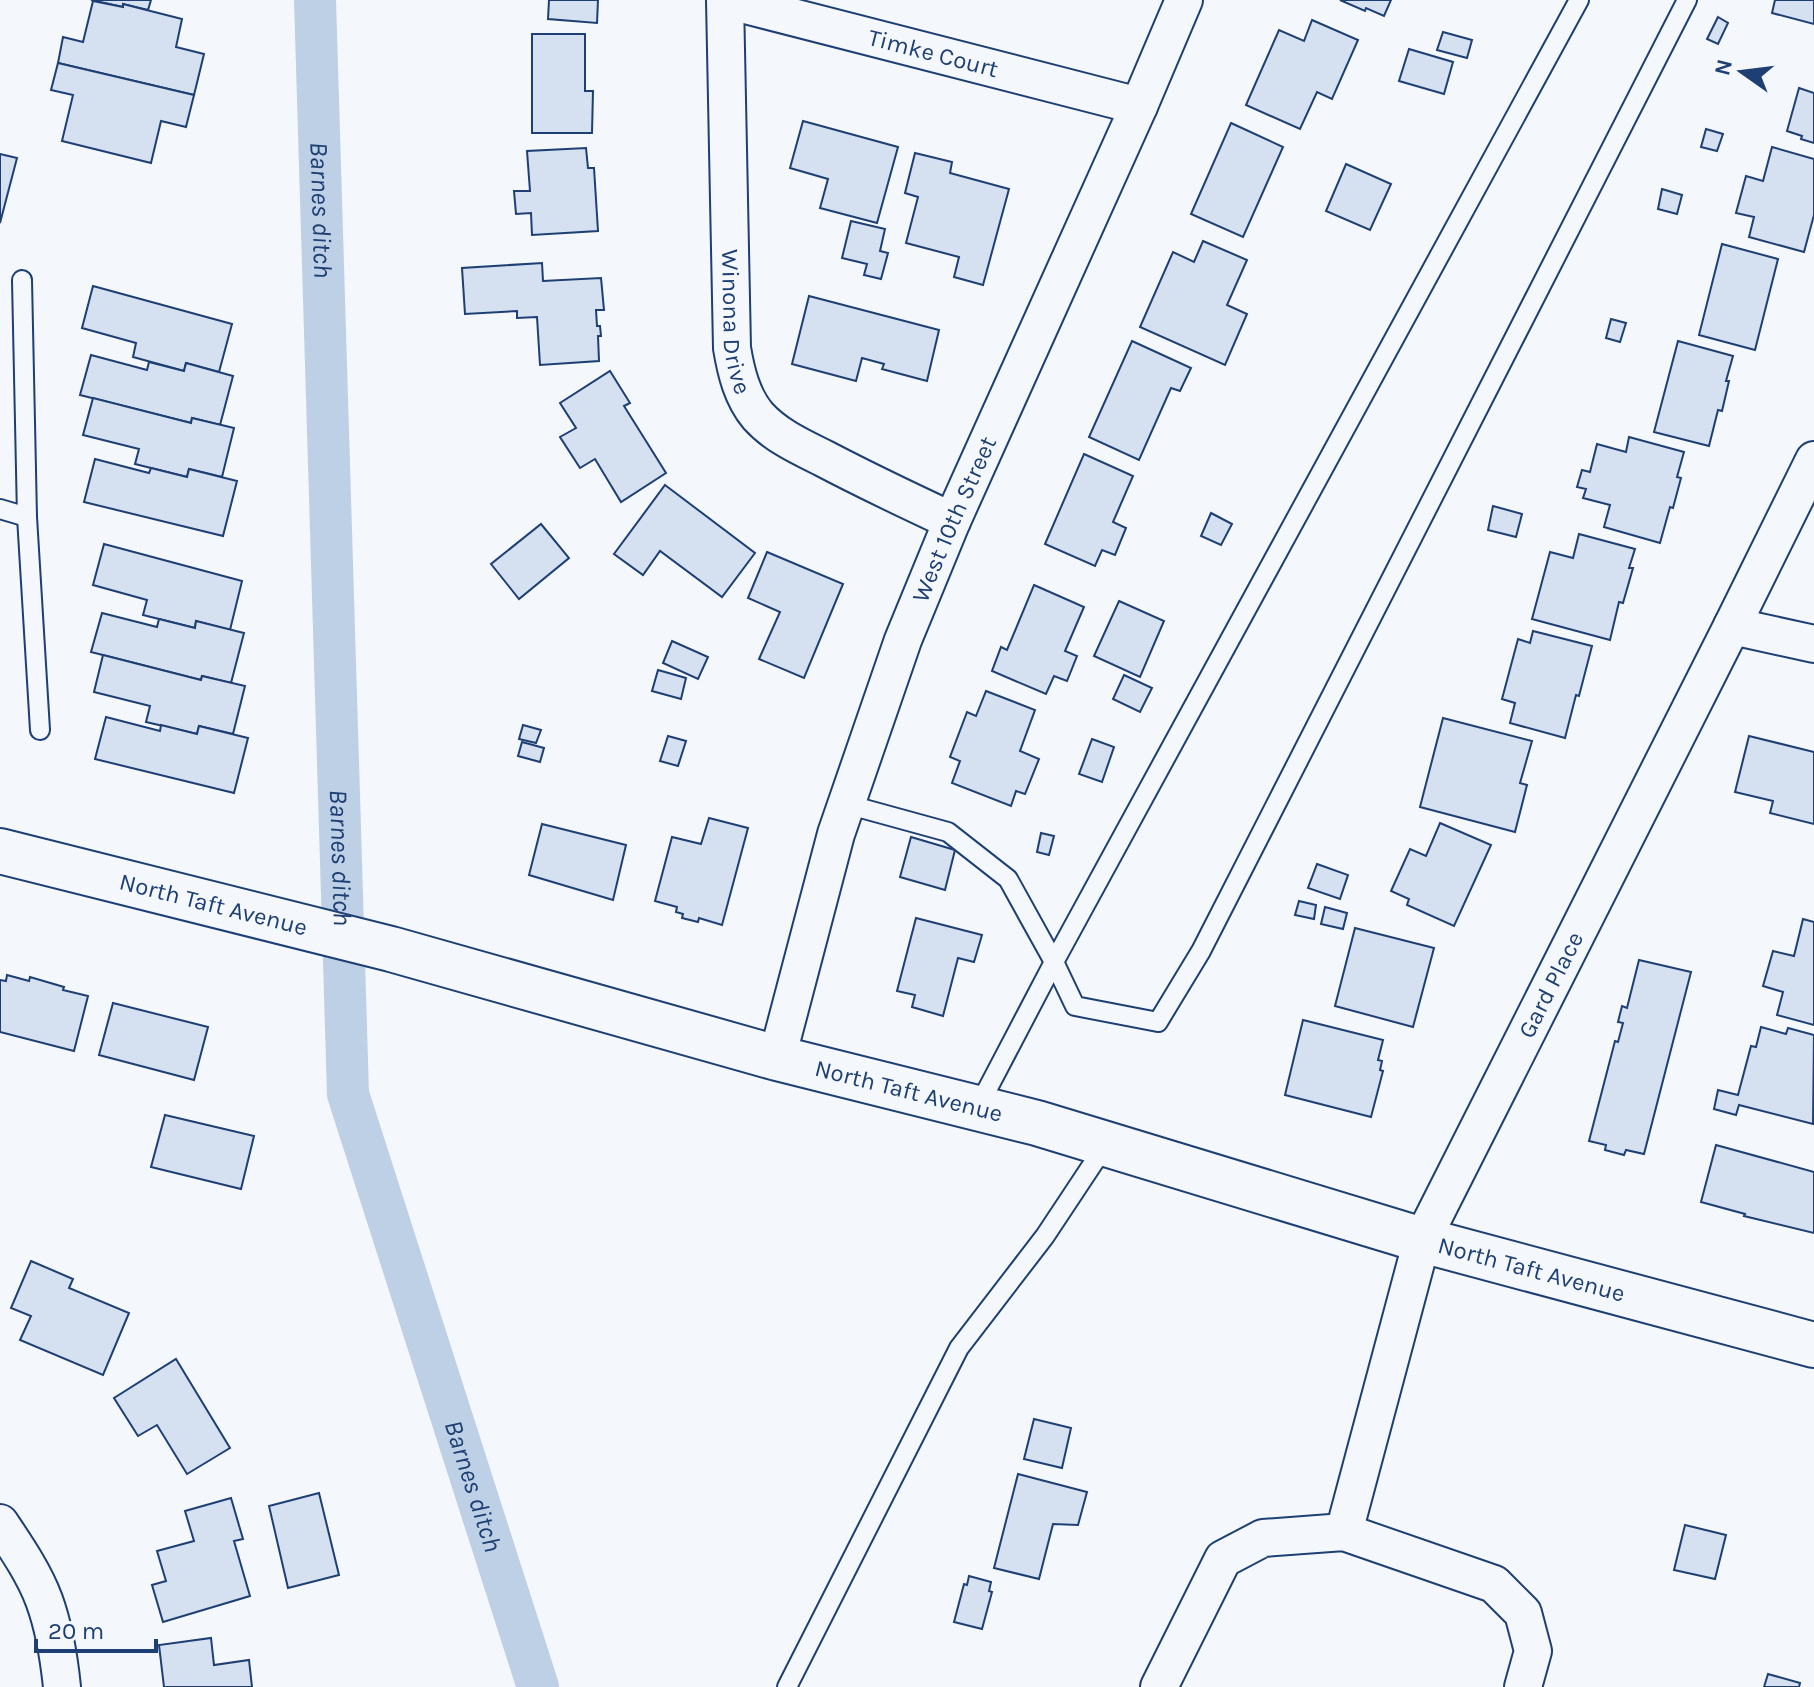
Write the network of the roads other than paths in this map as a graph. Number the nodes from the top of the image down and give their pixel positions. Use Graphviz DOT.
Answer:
graph roads {
  1 [pos="725,0"];
  2 [pos="1184,0"];
  3 [pos="1579,0"];
  4 [pos="1687,0"];
  5 [pos="1139,106"];
  6 [pos="22,280"];
  7 [pos="1814,460"];
  8 [pos="0,509"];
  9 [pos="27,517"];
  10 [pos="952,521"];
  11 [pos="1732,626"];
  12 [pos="1814,644"];
  13 [pos="40,730"];
  14 [pos="846,804"];
  15 [pos="0,851"];
  16 [pos="1054,962"];
  17 [pos="777,1058"];
  18 [pos="977,1109"];
  19 [pos="1106,1144"];
  20 [pos="1422,1240"];
  21 [pos="1814,1345"];
  22 [pos="0,1523"];
  23 [pos="1344,1532"];
  24 [pos="62,1687"];
  25 [pos="787,1687"];
  26 [pos="1159,1687"];
  27 [pos="1523,1687"];
  1 -- 5 [label="street, Timke Court"];
  1 -- 10 [label="street, Winona Drive"];
  2 -- 5 [label="street, West 10th Street"];
  3 -- 16 [label="lane"];
  4 -- 16 [label="lane"];
  5 -- 10 [label="street, West 10th Street"];
  6 -- 9 [label="lane"];
  7 -- 11 [label="street, Gard Place"];
  8 -- 9 [label="lane"];
  9 -- 13 [label="lane"];
  10 -- 14 [label="street, West 10th Street"];
  11 -- 12 [label="street"];
  11 -- 20 [label="street, Gard Place"];
  14 -- 16 [label="lane"];
  14 -- 17 [label="street, West 10th Street"];
  15 -- 17 [label="main road, North Taft Avenue"];
  16 -- 18 [label="lane"];
  17 -- 18 [label="main road, North Taft Avenue"];
  18 -- 19 [label="main road, North Taft Avenue"];
  19 -- 20 [label="main road, North Taft Avenue"];
  19 -- 25 [label="lane"];
  20 -- 21 [label="main road, North Taft Avenue"];
  20 -- 23 [label="street, Gard Place"];
  22 -- 24 [label="street"];
  23 -- 26 [label="street"];
  23 -- 27 [label="street"];
}
